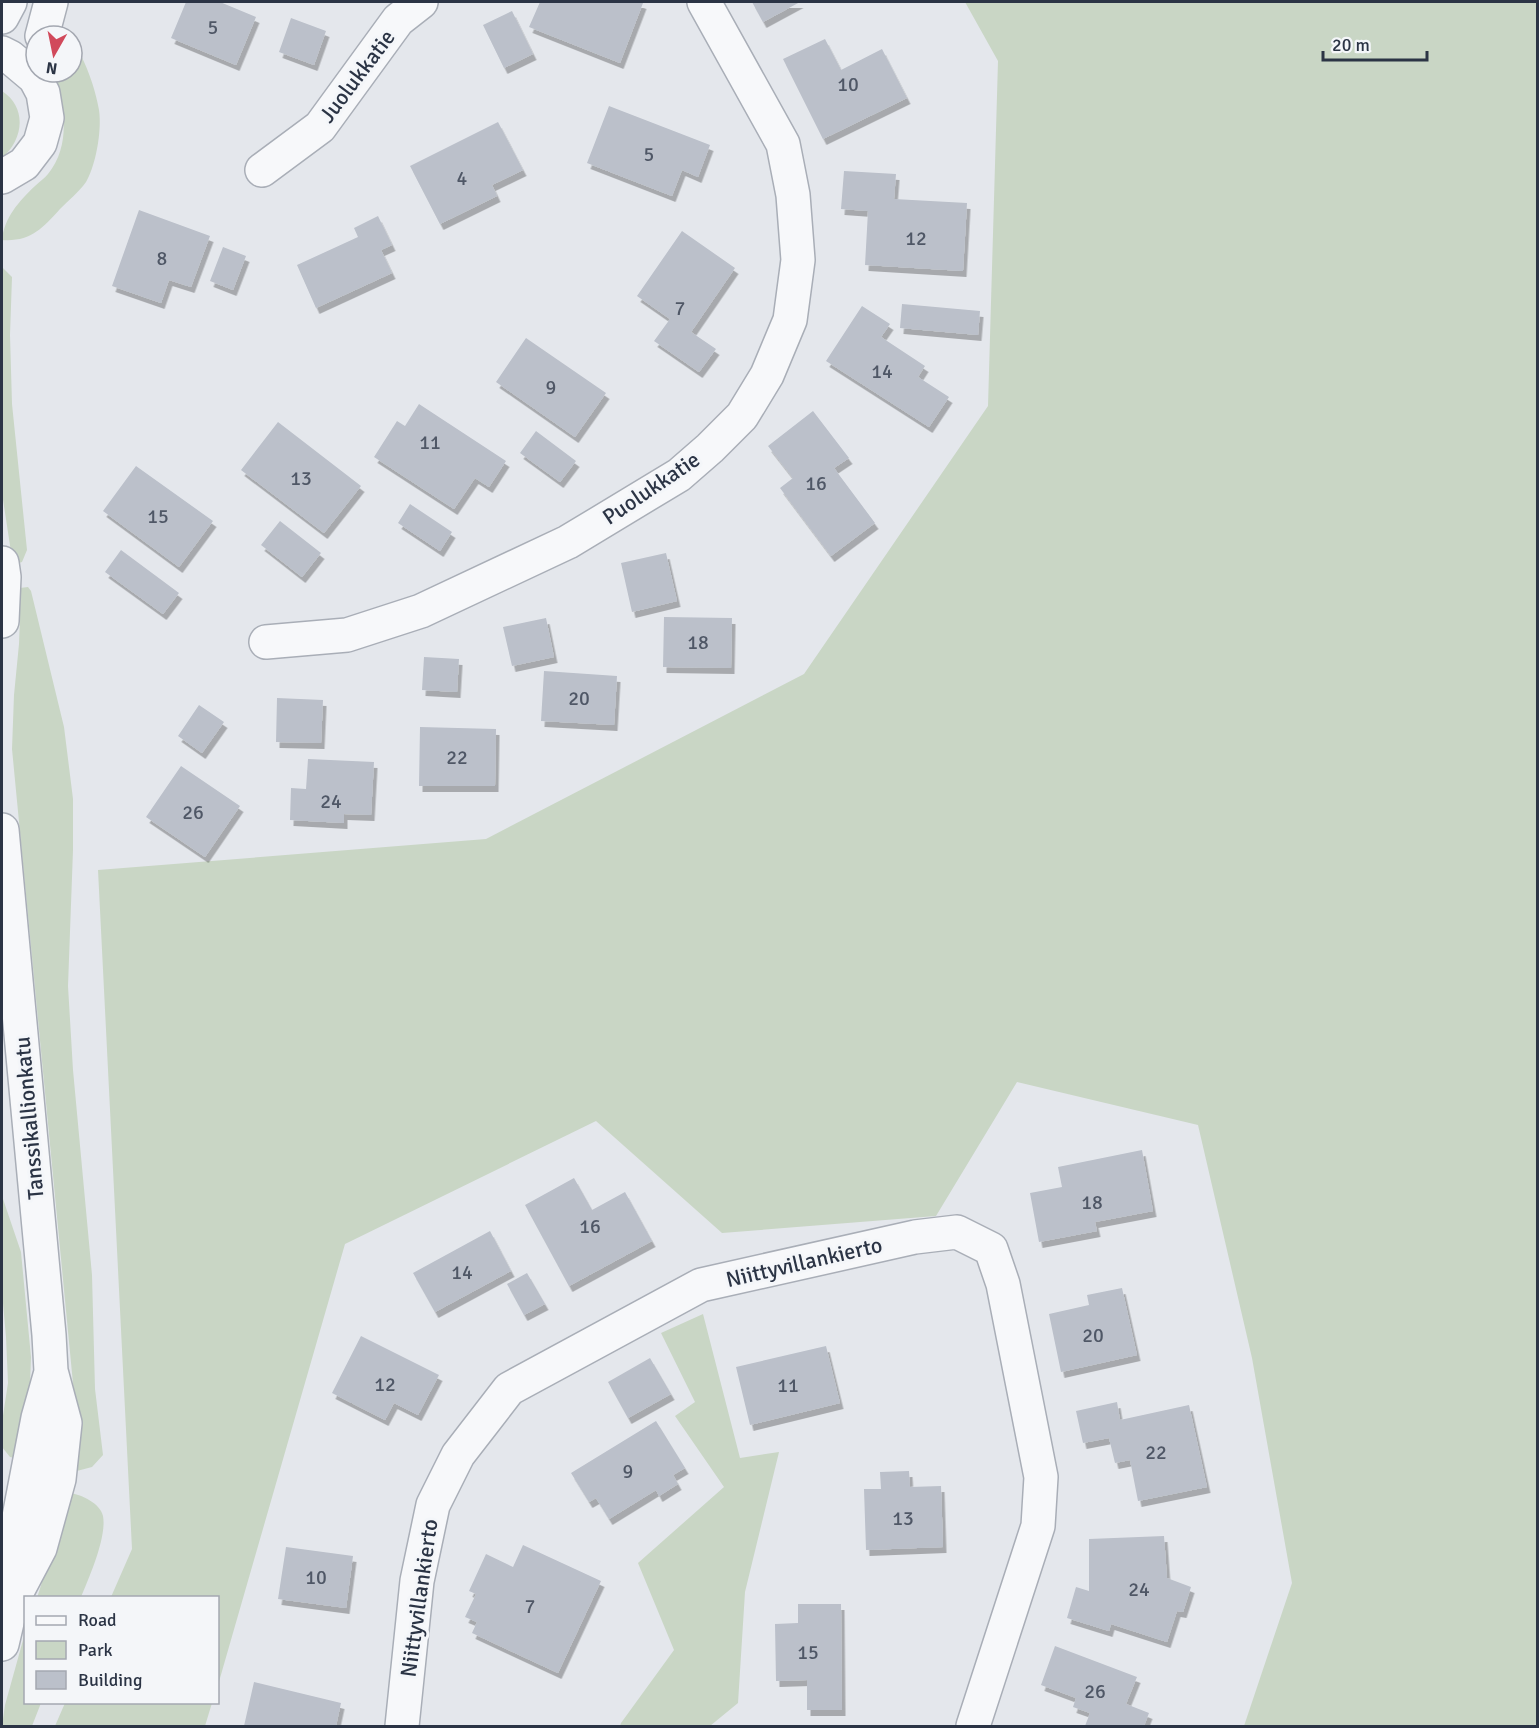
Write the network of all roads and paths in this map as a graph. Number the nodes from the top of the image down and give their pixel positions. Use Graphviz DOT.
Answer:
graph roads {
  1 [pos="10,2"];
  2 [pos="51,2"];
  3 [pos="421,2"];
  4 [pos="704,2"];
  5 [pos="2,17"];
  6 [pos="45,24"];
  7 [pos="2,53"];
  8 [pos="24,67"];
  9 [pos="40,84"];
  10 [pos="262,170"];
  11 [pos="3,180"];
  12 [pos="2,563"];
  13 [pos="2,621"];
  14 [pos="266,642"];
  15 [pos="2,830"];
  16 [pos="2,1644"];
  17 [pos="402,1726"];
  18 [pos="973,1726"];
  1 -- 5 [label="street"];
  2 -- 6 [label="street"];
  3 -- 10 [label="street, Juolukkatie"];
  4 -- 14 [label="street, Puolukkatie"];
  7 -- 8 [label="street"];
  9 -- 11 [label="street"];
  12 -- 13 [label="street"];
  15 -- 16 [label="street, Tanssikallionkatu"];
  17 -- 18 [label="street, Niittyvillankierto"];
}
